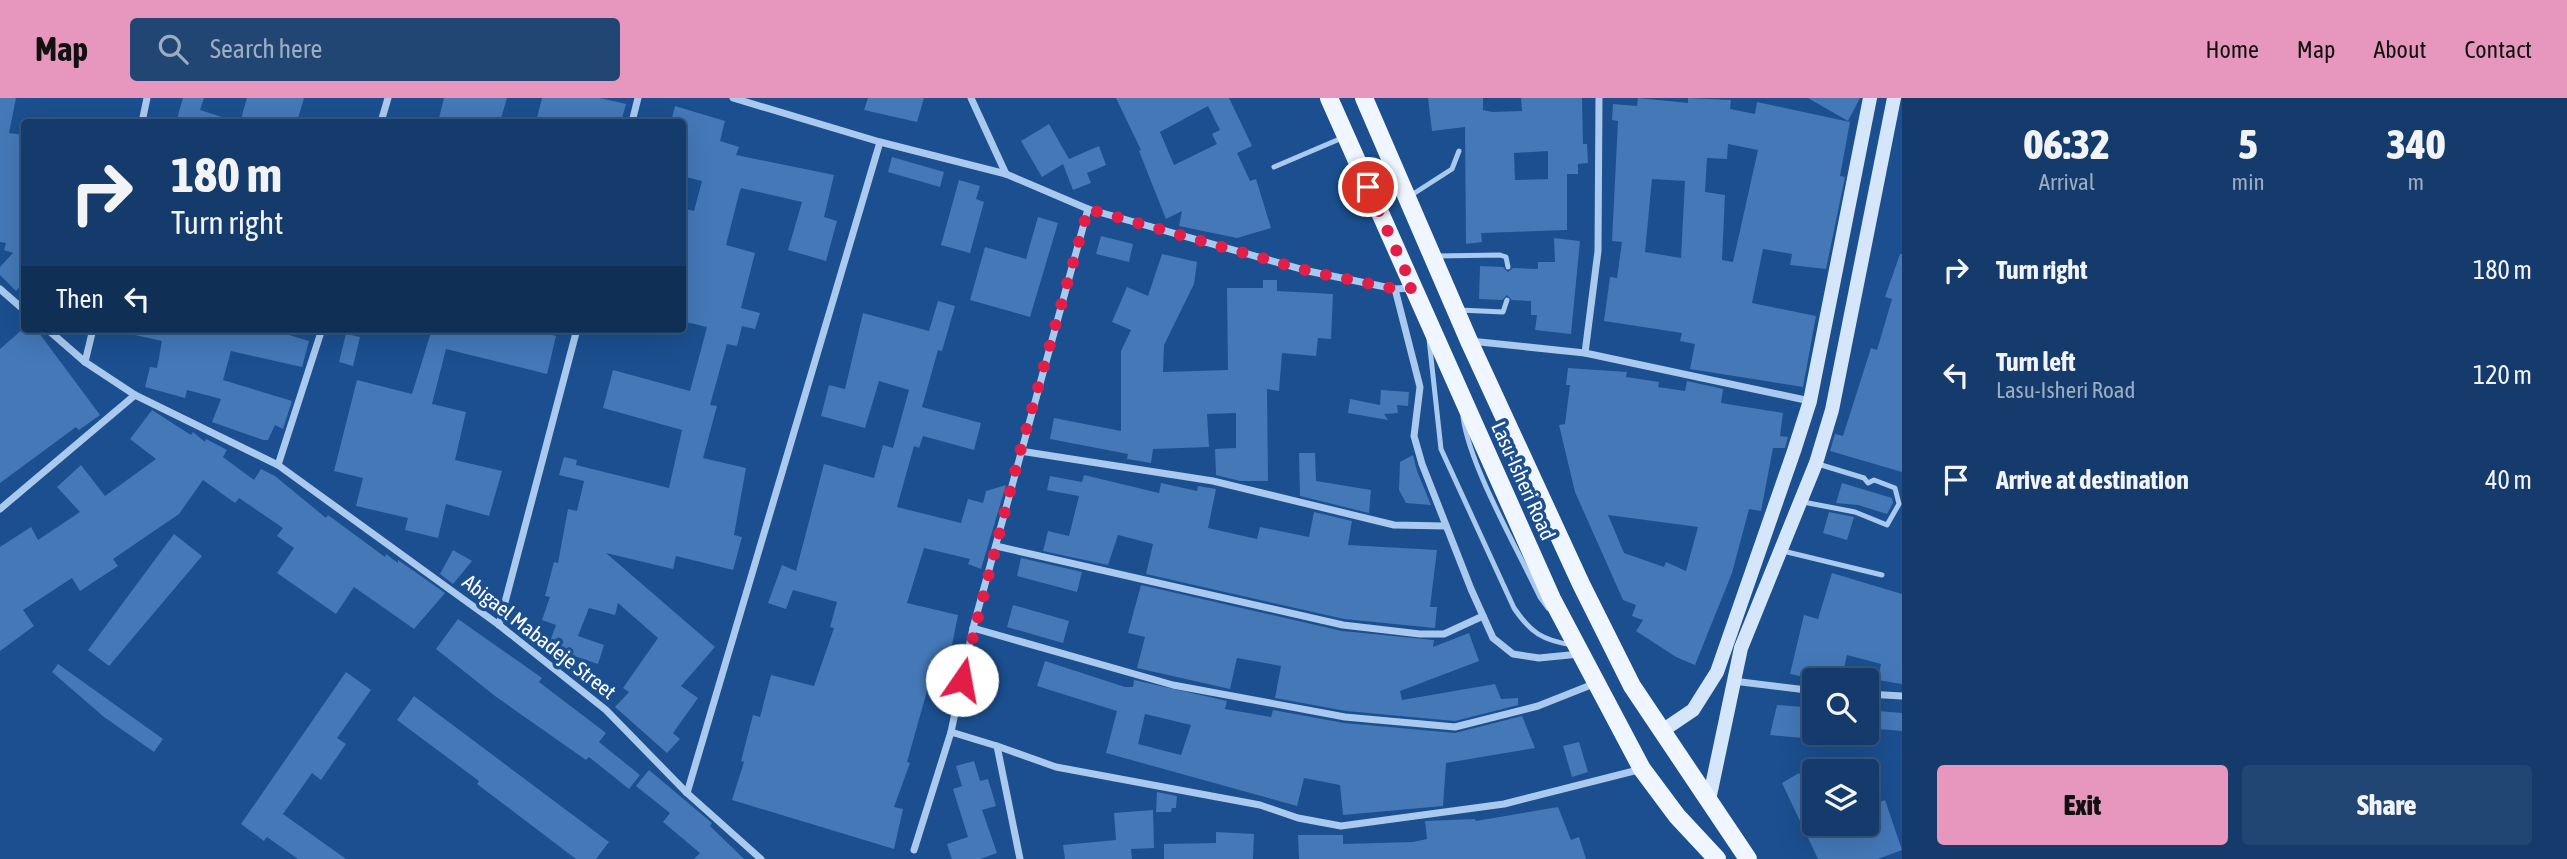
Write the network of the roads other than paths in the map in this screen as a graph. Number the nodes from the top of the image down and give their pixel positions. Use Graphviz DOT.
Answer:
graph roads {
  1 [pos="147,98"];
  2 [pos="388,98"];
  3 [pos="638,98"];
  4 [pos="733,98"];
  5 [pos="971,98"];
  6 [pos="1329,98"];
  7 [pos="1364,98"];
  8 [pos="1599,98"];
  9 [pos="1870,98"];
  10 [pos="1894,98"];
  11 [pos="143,119"];
  12 [pos="382,119"];
  13 [pos="633,119"];
  14 [pos="1346,137"];
  15 [pos="880,142"];
  16 [pos="1459,151"];
  17 [pos="1274,167"];
  18 [pos="1006,174"];
  19 [pos="1407,198"];
  20 [pos="1088,209"];
  21 [pos="1433,256"];
  22 [pos="1508,267"];
  23 [pos="1404,288"];
  24 [pos="0,289"];
  25 [pos="1507,300"];
  26 [pos="21,307"];
  27 [pos="1456,310"];
  28 [pos="1426,322"];
  29 [pos="52,333"];
  30 [pos="92,333"];
  31 [pos="321,333"];
  32 [pos="576,333"];
  33 [pos="1469,341"];
  34 [pos="1585,353"];
  35 [pos="85,362"];
  36 [pos="135,396"];
  37 [pos="1810,401"];
  38 [pos="1020,452"];
  39 [pos="1815,463"];
  40 [pos="278,465"];
  41 [pos="1800,502"];
  42 [pos="0,509"];
  43 [pos="1445,526"];
  44 [pos="996,546"];
  45 [pos="1781,550"];
  46 [pos="1882,575"];
  47 [pos="1483,616"];
  48 [pos="499,625"];
  49 [pos="973,628"];
  50 [pos="1579,650"];
  51 [pos="1732,681"];
  52 [pos="1596,683"];
  53 [pos="1802,689"];
  54 [pos="1879,695"];
  55 [pos="1902,696"];
  56 [pos="1662,731"];
  57 [pos="951,732"];
  58 [pos="997,746"];
  59 [pos="1642,769"];
  60 [pos="687,793"];
  61 [pos="1709,800"];
  62 [pos="914,850"];
  63 [pos="1713,857"];
  64 [pos="761,859"];
  65 [pos="1020,859"];
  66 [pos="1748,859"];
  1 -- 11 [label="street"];
  2 -- 12 [label="street"];
  3 -- 13 [label="street"];
  4 -- 15 [label="street"];
  5 -- 18 [label="street"];
  6 -- 14 [label="main road, Lasu-Isheri Road"];
  7 -- 19 [label="main road, Lasu-Isheri Road"];
  8 -- 34 [label="street"];
  9 -- 37 [label="main road"];
  10 -- 39 [label="main road"];
  14 -- 17 [label="lane"];
  14 -- 23 [label="main road, Lasu-Isheri Road"];
  15 -- 18 [label="street"];
  15 -- 60 [label="street"];
  16 -- 19 [label="lane"];
  18 -- 20 [label="street"];
  19 -- 21 [label="main road, Lasu-Isheri Road"];
  20 -- 23 [label="street"];
  20 -- 38 [label="street"];
  21 -- 22 [label="lane"];
  21 -- 27 [label="main road, Lasu-Isheri Road"];
  23 -- 28 [label="main road, Lasu-Isheri Road"];
  23 -- 43 [label="street"];
  24 -- 26 [label="street"];
  25 -- 27 [label="lane"];
  27 -- 33 [label="main road, Lasu-Isheri Road"];
  28 -- 50 [label="main road, Lasu-Isheri Road"];
  28 -- 50 [label="lane"];
  29 -- 35 [label="street, Abigael Mabadeje Street"];
  30 -- 35 [label="street"];
  31 -- 40 [label="street"];
  32 -- 48 [label="street"];
  33 -- 34 [label="street"];
  33 -- 56 [label="main road, Lasu-Isheri Road"];
  34 -- 37 [label="street"];
  35 -- 36 [label="street, Abigael Mabadeje Street"];
  36 -- 40 [label="street, Abigael Mabadeje Street"];
  36 -- 42 [label="street"];
  37 -- 56 [label="main road"];
  38 -- 43 [label="street"];
  38 -- 44 [label="street"];
  39 -- 41 [label="main road"];
  39 -- 41 [label="lane"];
  40 -- 48 [label="street, Abigael Mabadeje Street"];
  41 -- 45 [label="main road"];
  43 -- 47 [label="street"];
  44 -- 47 [label="street"];
  44 -- 49 [label="street"];
  45 -- 46 [label="lane"];
  45 -- 51 [label="main road"];
  47 -- 50 [label="street"];
  48 -- 60 [label="street, Abigael Mabadeje Street"];
  49 -- 52 [label="street"];
  49 -- 57 [label="street"];
  50 -- 52 [label="main road, Lasu-Isheri Road"];
  51 -- 53 [label="street"];
  51 -- 61 [label="main road"];
  52 -- 59 [label="main road, Lasu-Isheri Road"];
  54 -- 55 [label="street"];
  56 -- 61 [label="main road, Lasu-Isheri Road"];
  57 -- 58 [label="street"];
  57 -- 62 [label="street"];
  58 -- 59 [label="street"];
  58 -- 65 [label="street"];
  59 -- 63 [label="main road, Lasu-Isheri Road"];
  60 -- 64 [label="street, Abigael Mabadeje Street"];
  61 -- 66 [label="main road, Lasu-Isheri Road"];
}
